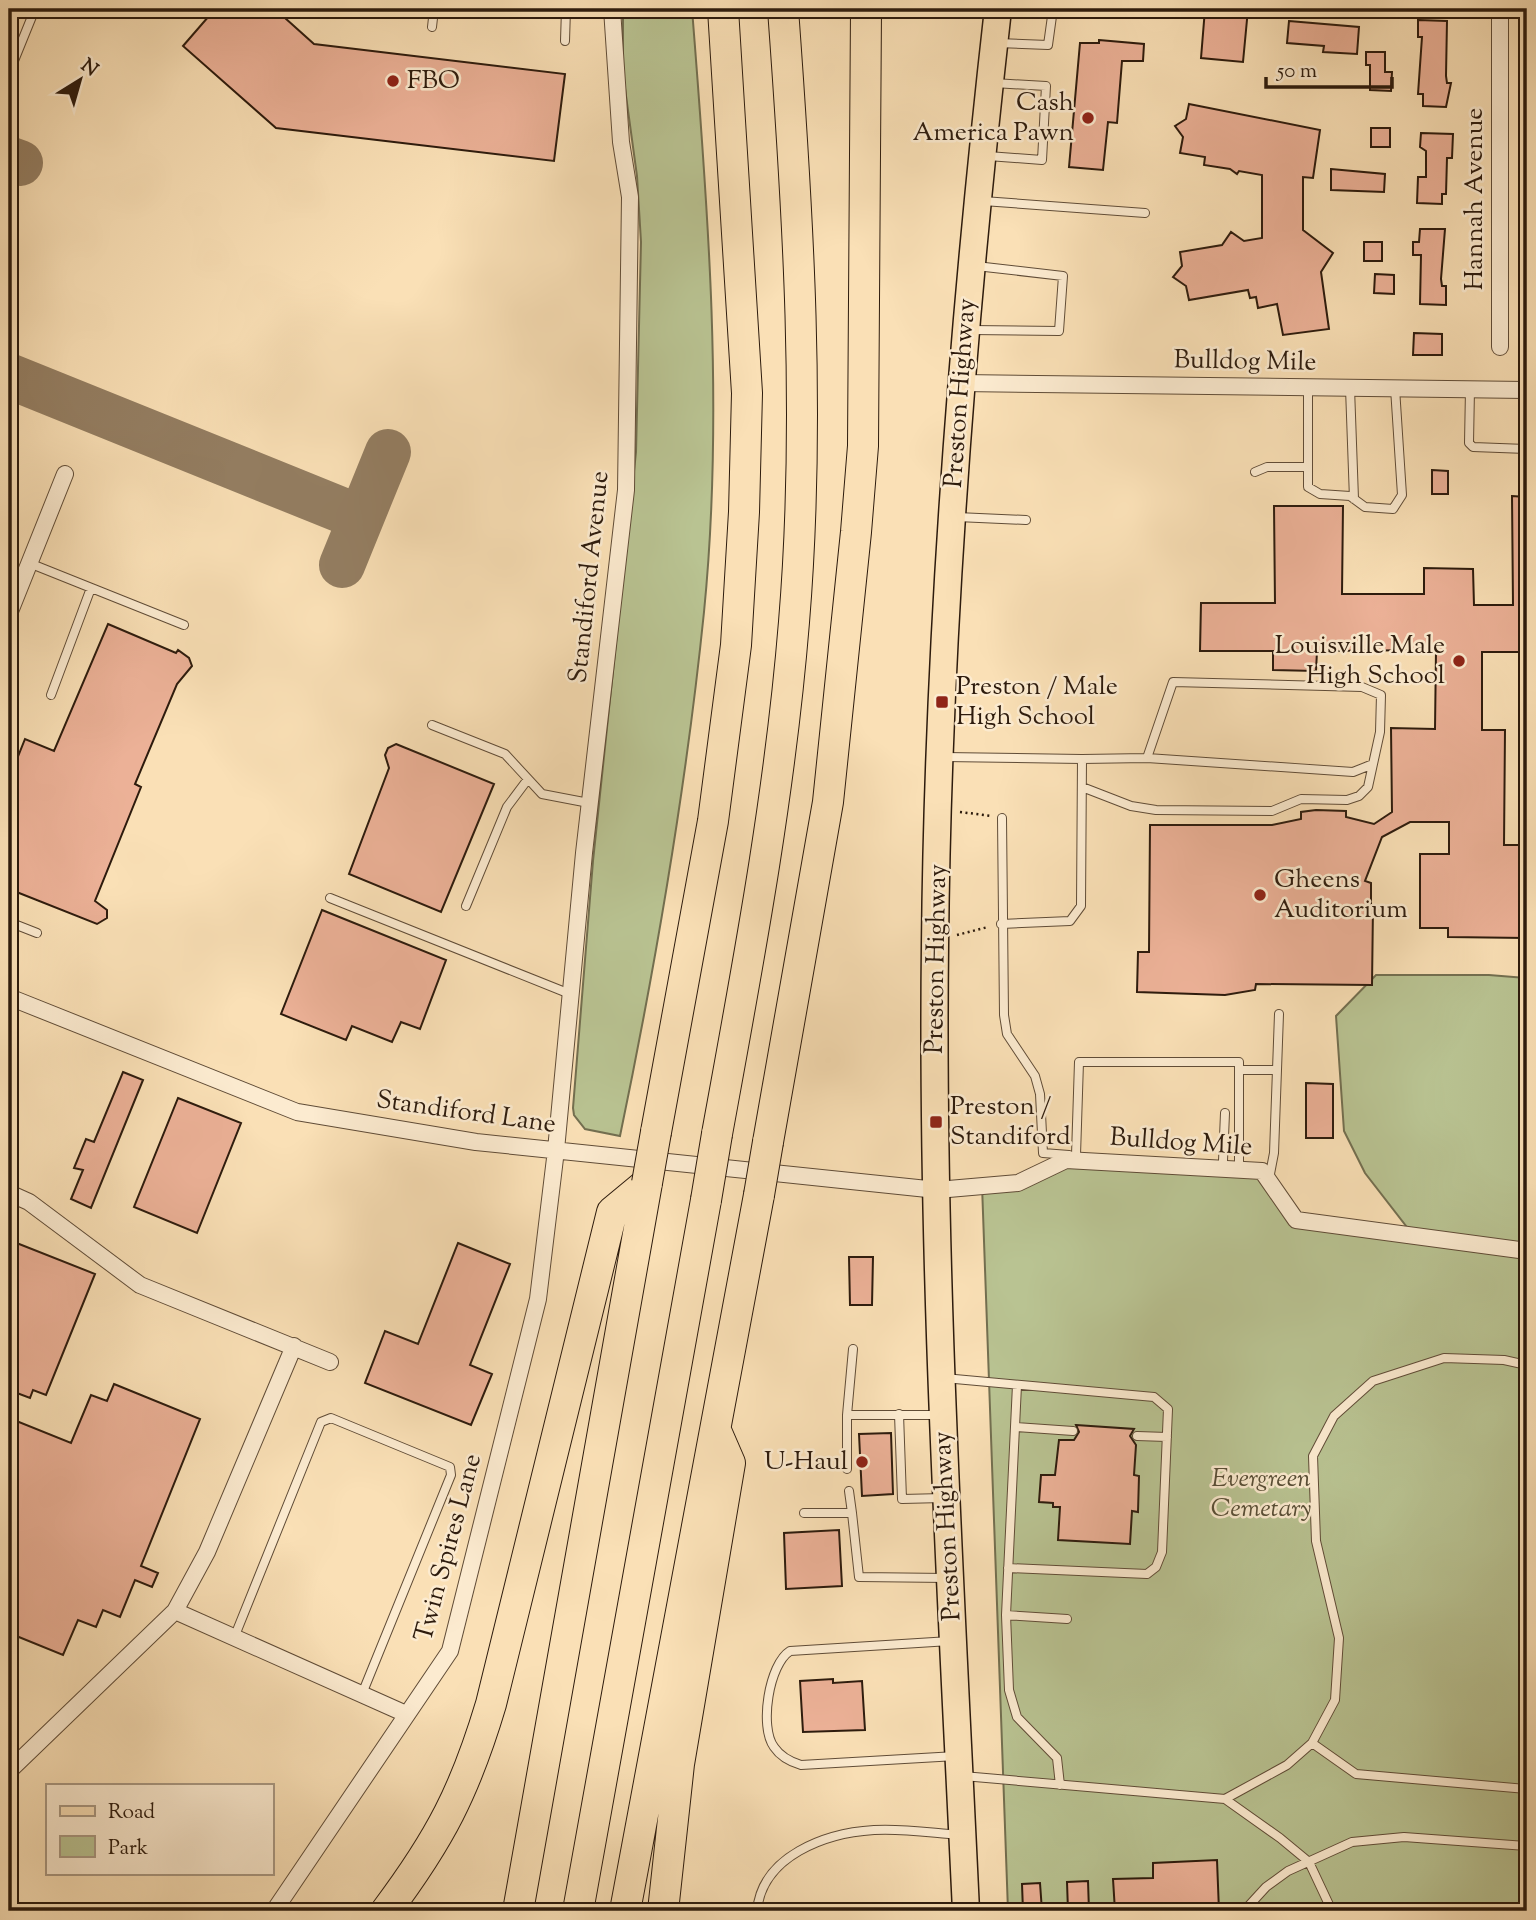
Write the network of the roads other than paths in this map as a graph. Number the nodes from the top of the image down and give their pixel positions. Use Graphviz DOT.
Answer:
graph roads {
  1 [pos="35,9"];
  2 [pos="435,9"];
  3 [pos="566,9"];
  4 [pos="612,9"];
  5 [pos="723,9"];
  6 [pos="783,9"];
  7 [pos="866,9"];
  8 [pos="998,9"];
  9 [pos="1055,9"];
  10 [pos="1121,9"];
  11 [pos="1500,9"];
  12 [pos="432,27"];
  13 [pos="565,41"];
  14 [pos="994,43"];
  15 [pos="9,73"];
  16 [pos="989,83"];
  17 [pos="981,156"];
  18 [pos="976,201"];
  19 [pos="1145,213"];
  20 [pos="970,265"];
  21 [pos="965,330"];
  22 [pos="1500,347"];
  23 [pos="961,383"];
  24 [pos="1308,387"];
  25 [pos="1350,388"];
  26 [pos="1395,388"];
  27 [pos="1470,389"];
  28 [pos="1527,390"];
  29 [pos="1527,449"];
  30 [pos="1307,467"];
  31 [pos="1255,472"];
  32 [pos="65,474"];
  33 [pos="1354,499"];
  34 [pos="954,517"];
  35 [pos="1026,520"];
  36 [pos="29,563"];
  37 [pos="15,583"];
  38 [pos="91,588"];
  39 [pos="9,614"];
  40 [pos="184,625"];
  41 [pos="51,695"];
  42 [pos="432,725"];
  43 [pos="941,757"];
  44 [pos="1147,758"];
  45 [pos="1082,760"];
  46 [pos="1373,764"];
  47 [pos="528,779"];
  48 [pos="1082,788"];
  49 [pos="589,803"];
  50 [pos="1002,818"];
  51 [pos="330,898"];
  52 [pos="466,906"];
  53 [pos="9,922"];
  54 [pos="1002,924"];
  55 [pos="37,933"];
  56 [pos="570,994"];
  57 [pos="9,997"];
  58 [pos="1279,1014"];
  59 [pos="1239,1070"];
  60 [pos="1277,1070"];
  61 [pos="1225,1113"];
  62 [pos="556,1150"];
  63 [pos="1042,1153"];
  64 [pos="1076,1155"];
  65 [pos="1223,1161"];
  66 [pos="1239,1163"];
  67 [pos="1265,1175"];
  68 [pos="1018,1183"];
  69 [pos="647,1184"];
  70 [pos="937,1190"];
  71 [pos="9,1194"];
  72 [pos="1527,1251"];
  73 [pos="294,1346"];
  74 [pos="853,1349"];
  75 [pos="330,1362"];
  76 [pos="1527,1365"];
  77 [pos="941,1377"];
  78 [pos="1017,1385"];
  79 [pos="899,1414"];
  80 [pos="847,1415"];
  81 [pos="943,1415"];
  82 [pos="1015,1427"];
  83 [pos="1073,1432"];
  84 [pos="717,1433"];
  85 [pos="1137,1436"];
  86 [pos="1167,1437"];
  87 [pos="847,1469"];
  88 [pos="849,1491"];
  89 [pos="947,1498"];
  90 [pos="804,1513"];
  91 [pos="852,1513"];
  92 [pos="1008,1568"];
  93 [pos="950,1578"];
  94 [pos="175,1611"];
  95 [pos="1006,1615"];
  96 [pos="1068,1619"];
  97 [pos="234,1638"];
  98 [pos="953,1641"];
  99 [pos="362,1694"];
  100 [pos="407,1714"];
  101 [pos="1312,1743"];
  102 [pos="959,1766"];
  103 [pos="9,1771"];
  104 [pos="1060,1784"];
  105 [pos="1527,1789"];
  106 [pos="1225,1799"];
  107 [pos="962,1835"];
  108 [pos="1527,1846"];
  109 [pos="1309,1862"];
  110 [pos="274,1911"];
  111 [pos="386,1911"];
  112 [pos="518,1911"];
  113 [pos="578,1911"];
  114 [pos="625,1911"];
  115 [pos="663,1911"];
  116 [pos="757,1911"];
  117 [pos="966,1911"];
  118 [pos="1244,1911"];
  119 [pos="1332,1911"];
  1 -- 15 [label="lane"];
  2 -- 12 [label="lane"];
  3 -- 13 [label="lane"];
  4 -- 49 [label="street, Standiford Avenue"];
  5 -- 69 [label="highway, bridge"];
  6 -- 113 [label="highway, bridge"];
  7 -- 84 [label="highway, bridge"];
  8 -- 14 [label="main road, Preston Highway"];
  9 -- 10 [label="lane"];
  9 -- 14 [label="lane"];
  11 -- 22 [label="street, Hannah Avenue"];
  14 -- 16 [label="main road, Preston Highway"];
  16 -- 17 [label="main road, Preston Highway"];
  16 -- 17 [label="lane"];
  17 -- 18 [label="main road, Preston Highway"];
  18 -- 19 [label="lane"];
  18 -- 20 [label="main road, Preston Highway"];
  20 -- 21 [label="main road, Preston Highway"];
  20 -- 21 [label="lane"];
  21 -- 23 [label="main road, Preston Highway"];
  23 -- 24 [label="street, Bulldog Mile"];
  23 -- 34 [label="main road, Preston Highway"];
  24 -- 25 [label="street, Bulldog Mile"];
  24 -- 30 [label="lane"];
  25 -- 26 [label="street, Bulldog Mile"];
  25 -- 33 [label="lane"];
  26 -- 27 [label="street, Bulldog Mile"];
  26 -- 33 [label="lane"];
  27 -- 28 [label="street, Bulldog Mile"];
  27 -- 29 [label="lane"];
  30 -- 31 [label="lane"];
  30 -- 33 [label="lane"];
  32 -- 36 [label="street"];
  34 -- 35 [label="lane"];
  34 -- 43 [label="main road, Preston Highway"];
  36 -- 37 [label="street"];
  36 -- 38 [label="lane"];
  37 -- 39 [label="street"];
  38 -- 40 [label="lane"];
  38 -- 41 [label="lane"];
  42 -- 47 [label="lane"];
  43 -- 45 [label="lane"];
  43 -- 70 [label="main road, Preston Highway"];
  44 -- 45 [label="lane"];
  44 -- 46 [label="lane"];
  44 -- 46 [label="lane"];
  45 -- 48 [label="lane"];
  46 -- 48 [label="lane"];
  47 -- 49 [label="lane"];
  47 -- 52 [label="lane"];
  48 -- 54 [label="lane"];
  49 -- 56 [label="street, Standiford Avenue"];
  50 -- 54 [label="lane"];
  51 -- 56 [label="lane"];
  53 -- 55 [label="lane"];
  54 -- 63 [label="lane"];
  56 -- 62 [label="street, Standiford Avenue"];
  57 -- 62 [label="street, Standiford Lane"];
  58 -- 60 [label="lane"];
  59 -- 60 [label="lane"];
  59 -- 64 [label="lane"];
  59 -- 66 [label="lane"];
  60 -- 67 [label="lane"];
  61 -- 65 [label="lane"];
  62 -- 70 [label="street, Standiford Lane"];
  62 -- 100 [label="street, Twin Spires Lane"];
  63 -- 64 [label="lane"];
  63 -- 68 [label="lane"];
  64 -- 65 [label="lane"];
  65 -- 66 [label="lane"];
  66 -- 67 [label="lane"];
  67 -- 68 [label="street, Bulldog Mile"];
  67 -- 72 [label="street, Bulldog Mile"];
  68 -- 70 [label="street, Bulldog Mile"];
  69 -- 111 [label="highway"];
  69 -- 112 [label="highway"];
  70 -- 77 [label="main road, Preston Highway"];
  71 -- 73 [label="street"];
  73 -- 75 [label="street"];
  73 -- 94 [label="street"];
  74 -- 80 [label="lane"];
  76 -- 101 [label="lane"];
  77 -- 78 [label="lane"];
  77 -- 81 [label="main road, Preston Highway"];
  78 -- 82 [label="lane"];
  78 -- 86 [label="lane"];
  79 -- 80 [label="lane"];
  79 -- 81 [label="lane"];
  79 -- 89 [label="lane"];
  80 -- 87 [label="lane"];
  81 -- 89 [label="main road, Preston Highway"];
  82 -- 83 [label="lane"];
  82 -- 92 [label="lane"];
  84 -- 114 [label="highway"];
  84 -- 115 [label="highway"];
  85 -- 86 [label="lane"];
  86 -- 92 [label="lane"];
  88 -- 91 [label="lane"];
  89 -- 93 [label="main road, Preston Highway"];
  90 -- 91 [label="lane"];
  91 -- 93 [label="lane"];
  92 -- 95 [label="lane"];
  93 -- 98 [label="main road, Preston Highway"];
  94 -- 97 [label="street"];
  94 -- 103 [label="street"];
  95 -- 96 [label="lane"];
  95 -- 104 [label="lane"];
  97 -- 99 [label="street"];
  97 -- 99 [label="lane"];
  98 -- 102 [label="main road, Preston Highway"];
  98 -- 102 [label="lane"];
  99 -- 100 [label="street"];
  100 -- 110 [label="street, Twin Spires Lane"];
  101 -- 105 [label="lane"];
  101 -- 106 [label="lane"];
  102 -- 104 [label="lane"];
  102 -- 107 [label="main road, Preston Highway"];
  104 -- 106 [label="lane"];
  106 -- 109 [label="lane"];
  107 -- 116 [label="lane"];
  107 -- 117 [label="main road, Preston Highway"];
  108 -- 109 [label="lane"];
  109 -- 118 [label="lane"];
  109 -- 119 [label="lane"];
}
